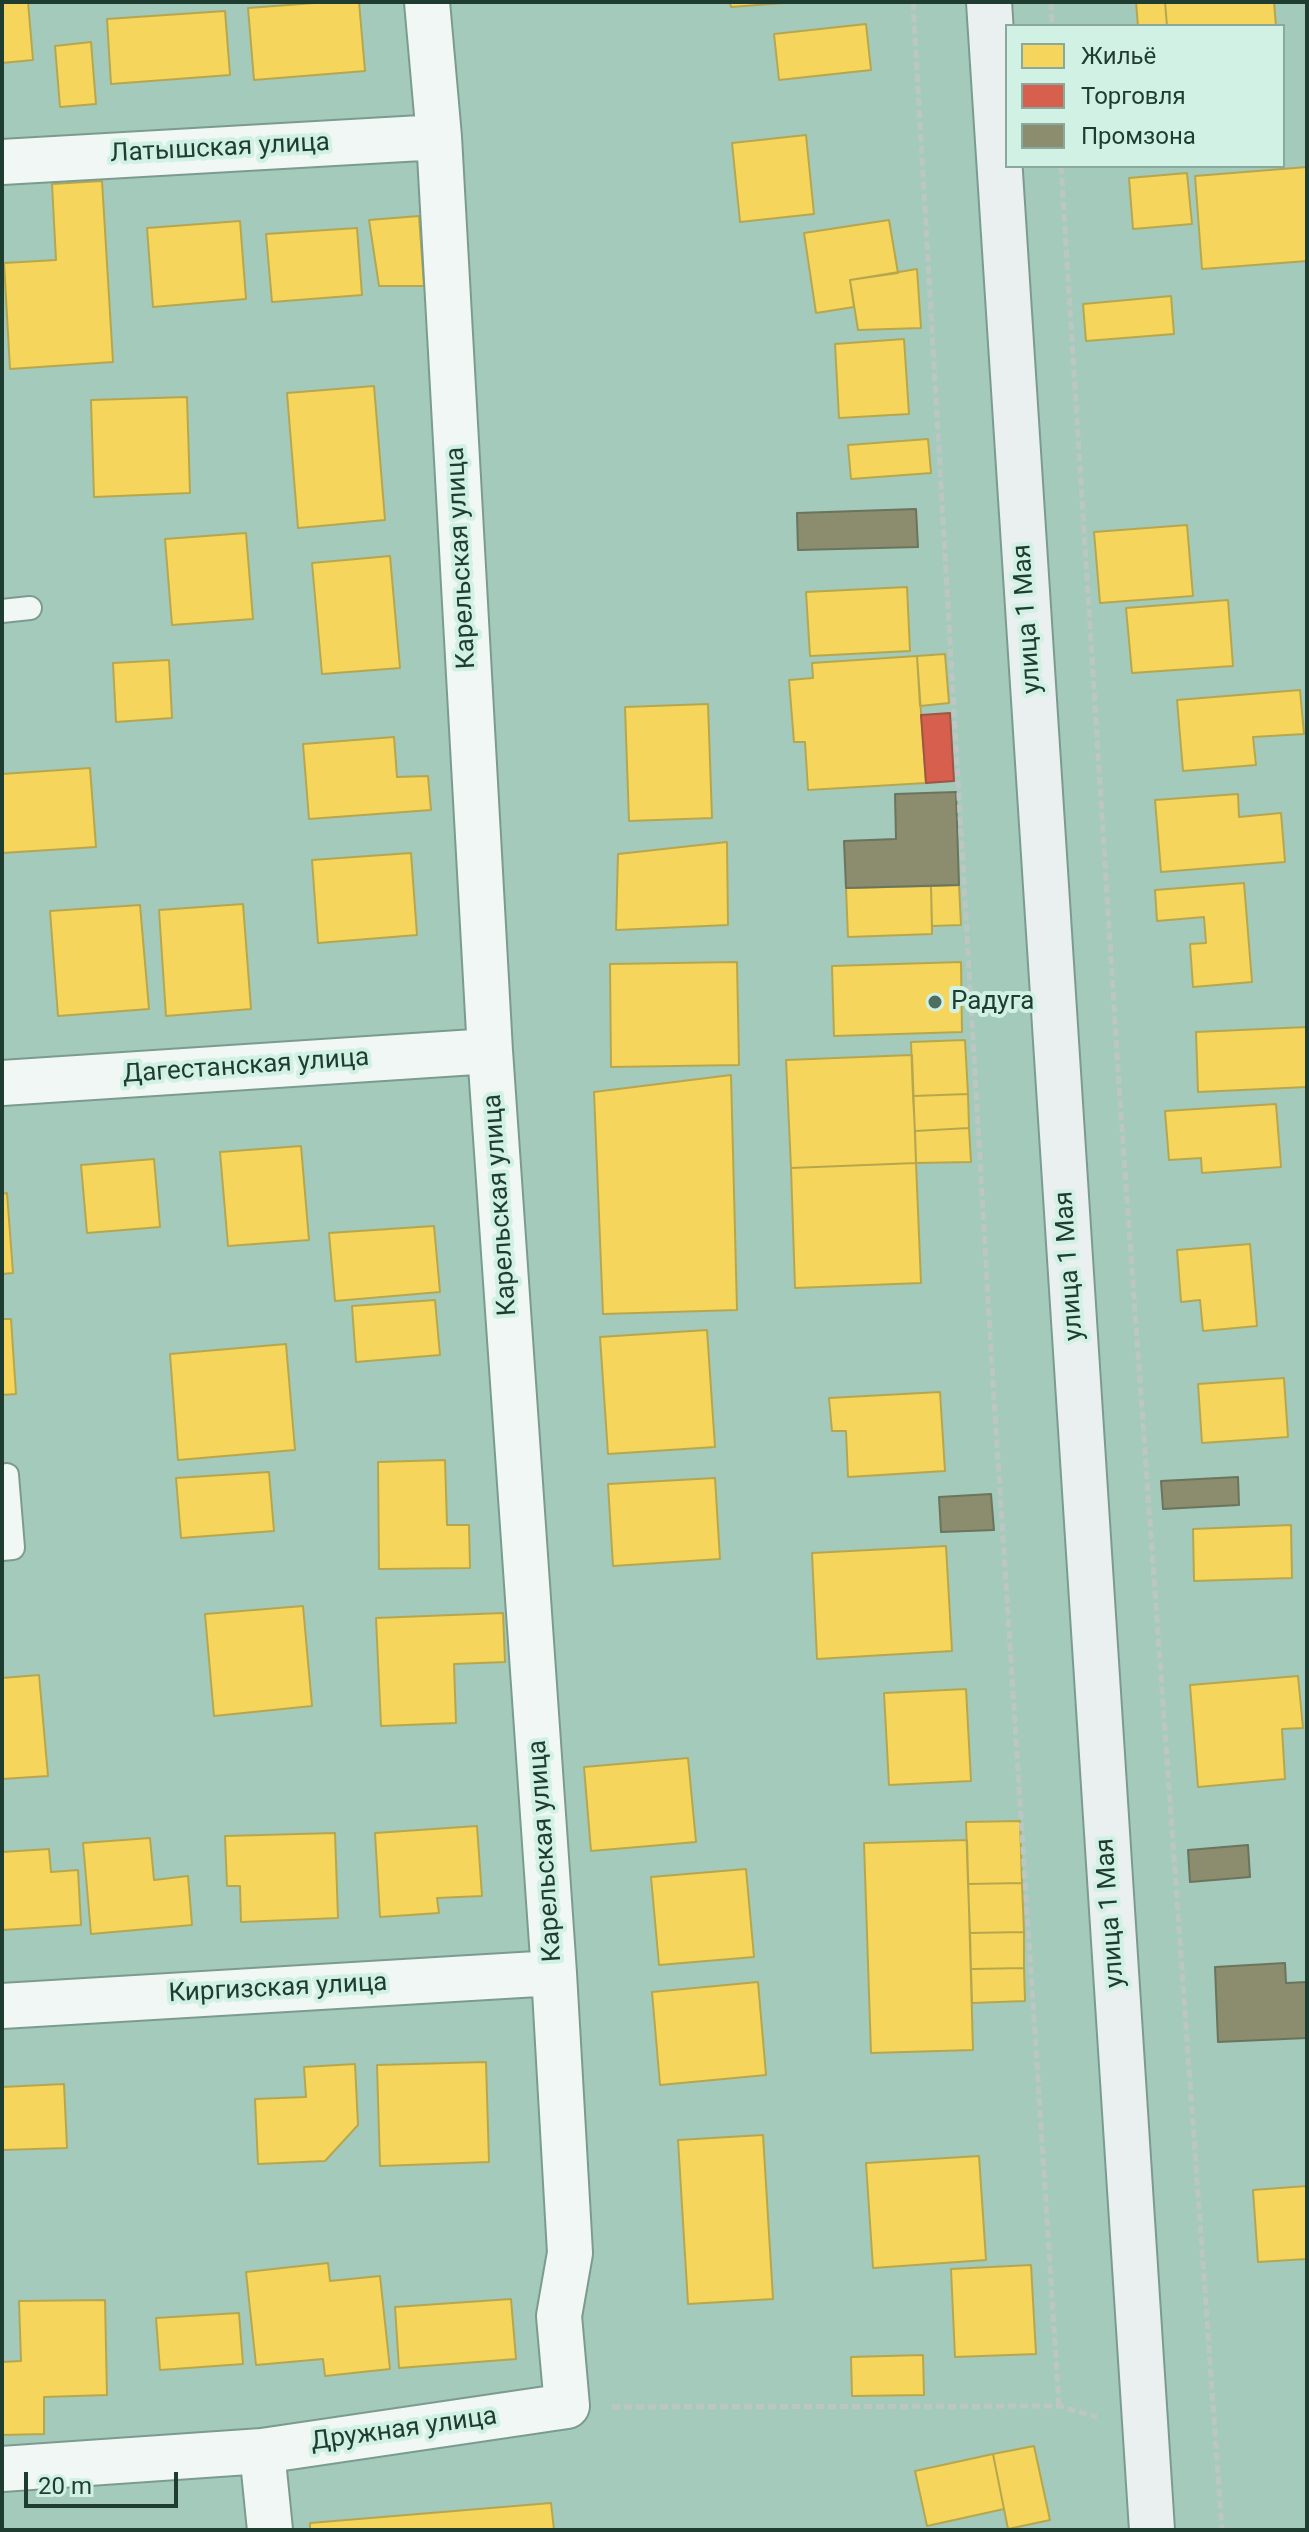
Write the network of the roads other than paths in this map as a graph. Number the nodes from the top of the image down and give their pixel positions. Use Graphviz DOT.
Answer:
graph roads {
  1 [pos="427,2"];
  2 [pos="989,2"];
  3 [pos="439,137"];
  4 [pos="2,162"];
  5 [pos="30,608"];
  6 [pos="2,611"];
  7 [pos="490,1051"];
  8 [pos="2,1083"];
  9 [pos="7,1475"];
  10 [pos="2,1549"];
  11 [pos="554,1973"];
  12 [pos="2,2006"];
  13 [pos="567,2406"];
  14 [pos="262,2451"];
  15 [pos="2,2469"];
  16 [pos="270,2530"];
  17 [pos="1152,2530"];
  1 -- 3 [label="street, Карельская улица"];
  2 -- 17 [label="main road, улица 1 Мая"];
  3 -- 4 [label="street, Латышская улица"];
  3 -- 7 [label="street, Карельская улица"];
  5 -- 6 [label="lane"];
  7 -- 8 [label="street, Дагестанская улица"];
  7 -- 11 [label="street, Карельская улица"];
  9 -- 10 [label="lane"];
  11 -- 12 [label="street, Киргизская улица"];
  11 -- 13 [label="street, Карельская улица"];
  13 -- 14 [label="street, Дружная улица"];
  14 -- 15 [label="street, Дружная улица"];
  14 -- 16 [label="street"];
}
